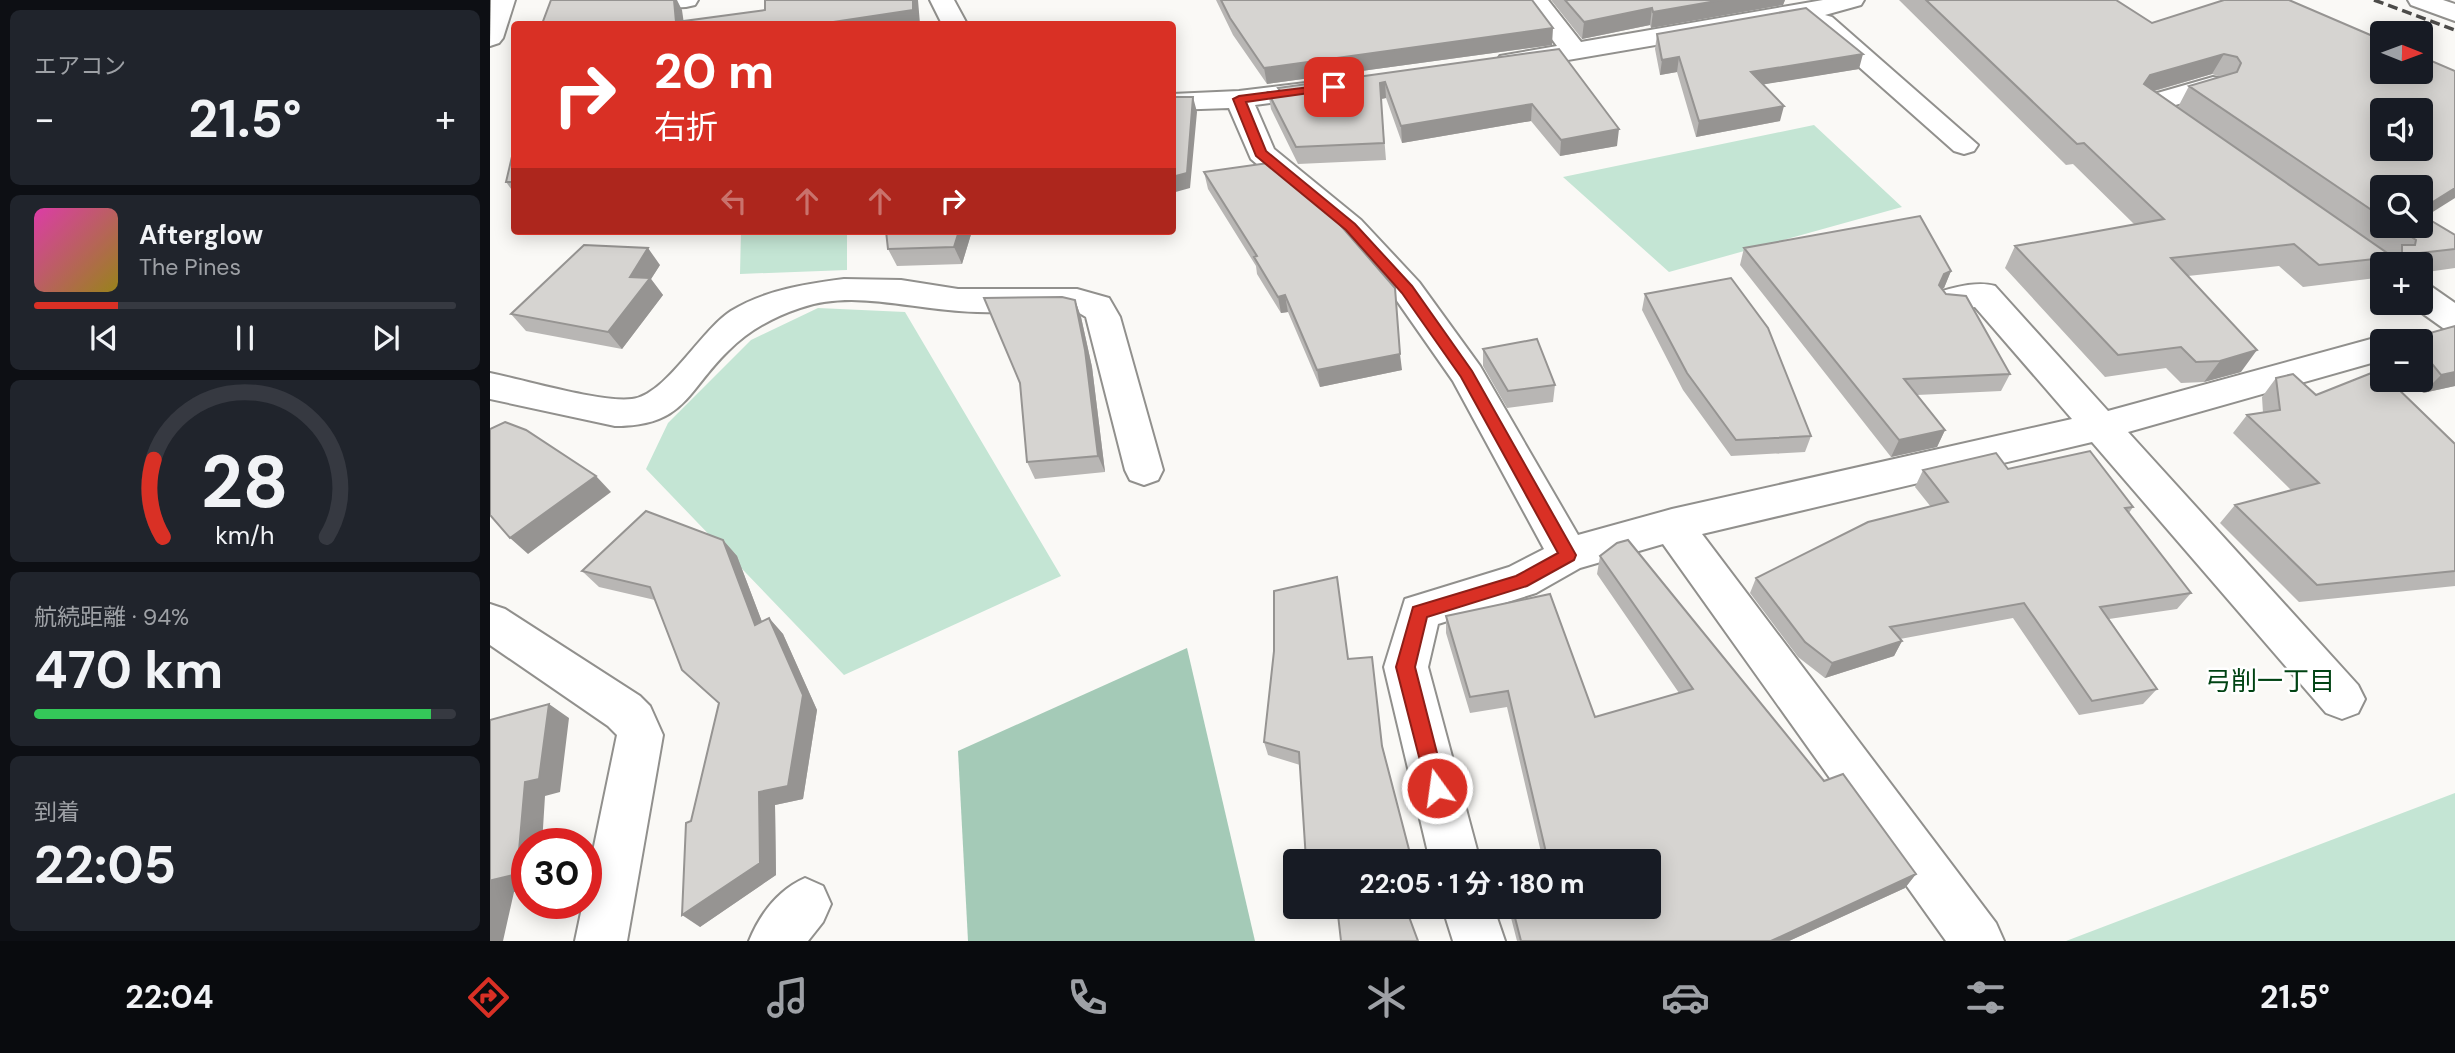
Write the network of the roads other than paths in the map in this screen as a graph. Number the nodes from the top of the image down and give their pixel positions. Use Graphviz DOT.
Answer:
graph roads {
  1 [pos="503,0"];
  2 [pos="574,0"];
  3 [pos="686,0"];
  4 [pos="942,0"];
  5 [pos="1535,0"];
  6 [pos="1852,0"];
  7 [pos="2420,0"];
  8 [pos="1802,6"];
  9 [pos="2452,11"];
  10 [pos="952,21"];
  11 [pos="490,38"];
  12 [pos="1575,52"];
  13 [pos="1483,65"];
  14 [pos="2213,85"];
  15 [pos="1345,86"];
  16 [pos="1239,99"];
  17 [pos="1176,102"];
  18 [pos="2206,143"];
  19 [pos="1964,145"];
  20 [pos="1951,300"];
  21 [pos="2433,304"];
  22 [pos="2455,320"];
  23 [pos="2455,327"];
  24 [pos="2433,333"];
  25 [pos="2370,351"];
  26 [pos="490,386"];
  27 [pos="2102,426"];
  28 [pos="1144,470"];
  29 [pos="1672,525"];
  30 [pos="1568,555"];
  31 [pos="490,622"];
  32 [pos="2342,699"];
  33 [pos="1452,849"];
  34 [pos="1471,919"];
  35 [pos="601,941"];
  36 [pos="1479,941"];
  37 [pos="1978,941"];
  1 -- 11 [label="street"];
  2 -- 3 [label="street"];
  4 -- 10 [label="street"];
  5 -- 12 [label="street"];
  6 -- 8 [label="street"];
  7 -- 9 [label="street"];
  8 -- 12 [label="street"];
  8 -- 19 [label="street"];
  12 -- 13 [label="street"];
  14 -- 18 [label="street"];
  15 -- 16 [label="street"];
  16 -- 17 [label="street"];
  16 -- 30 [label="street"];
  20 -- 27 [label="street"];
  21 -- 22 [label="street"];
  23 -- 24 [label="street"];
  25 -- 27 [label="street"];
  26 -- 28 [label="street"];
  27 -- 29 [label="street"];
  27 -- 32 [label="street"];
  29 -- 30 [label="street"];
  29 -- 37 [label="street"];
  30 -- 33 [label="street"];
  31 -- 35 [label="street"];
  34 -- 36 [label="street"];
}
